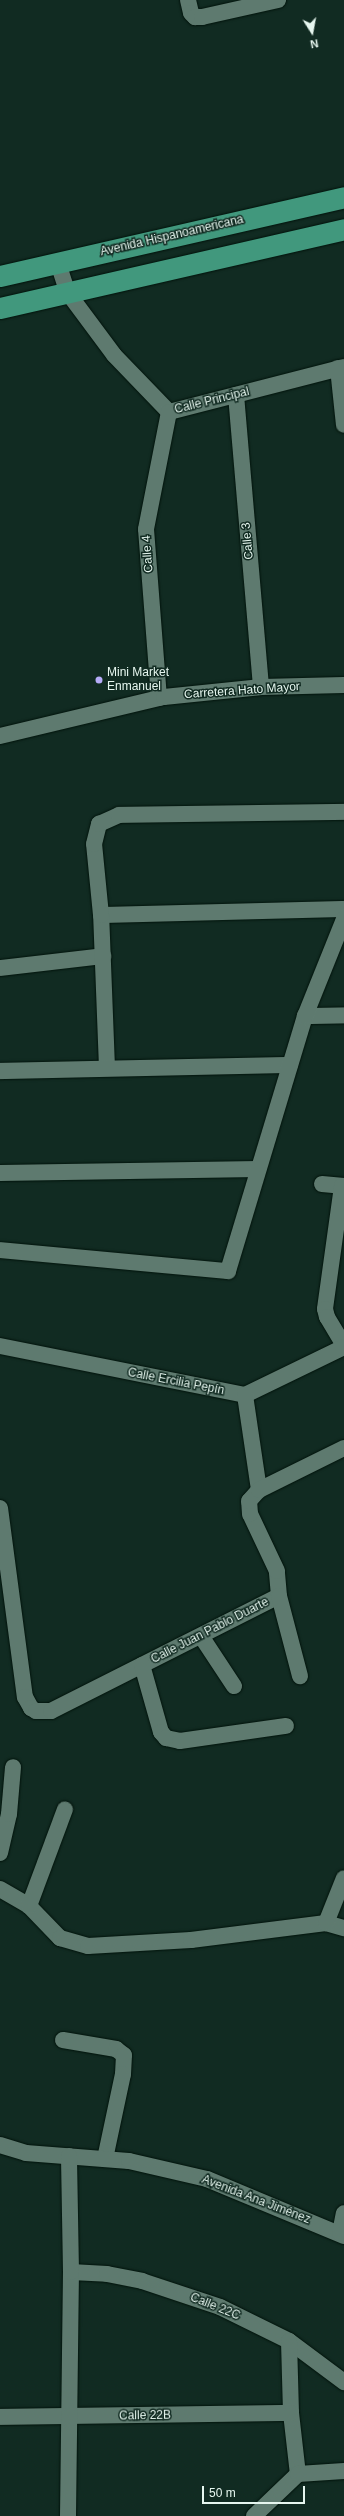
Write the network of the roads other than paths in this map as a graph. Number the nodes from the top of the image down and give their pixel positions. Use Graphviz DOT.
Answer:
graph roads {
  1 [pos="188,0"];
  2 [pos="278,0"];
  3 [pos="344,197"];
  4 [pos="344,229"];
  5 [pos="58,263"];
  6 [pos="0,276"];
  7 [pos="68,293"];
  8 [pos="0,308"];
  9 [pos="341,368"];
  10 [pos="236,395"];
  11 [pos="169,412"];
  12 [pos="344,425"];
  13 [pos="344,685"];
  14 [pos="261,687"];
  15 [pos="159,698"];
  16 [pos="0,736"];
  17 [pos="344,812"];
  18 [pos="344,909"];
  19 [pos="101,915"];
  20 [pos="344,919"];
  21 [pos="103,956"];
  22 [pos="0,968"];
  23 [pos="344,1015"];
  24 [pos="305,1016"];
  25 [pos="290,1065"];
  26 [pos="107,1068"];
  27 [pos="0,1071"];
  28 [pos="258,1169"];
  29 [pos="0,1173"];
  30 [pos="322,1184"];
  31 [pos="343,1186"];
  32 [pos="0,1250"];
  33 [pos="0,1346"];
  34 [pos="344,1346"];
  35 [pos="245,1395"];
  36 [pos="344,1448"];
  37 [pos="260,1490"];
  38 [pos="0,1508"];
  39 [pos="5,1593"];
  40 [pos="279,1596"];
  41 [pos="201,1636"];
  42 [pos="142,1665"];
  43 [pos="300,1676"];
  44 [pos="234,1686"];
  45 [pos="286,1726"];
  46 [pos="13,1767"];
  47 [pos="65,1810"];
  48 [pos="0,1851"];
  49 [pos="344,1878"];
  50 [pos="0,1889"];
  51 [pos="29,1906"];
  52 [pos="326,1923"];
  53 [pos="344,1928"];
  54 [pos="63,2040"];
  55 [pos="0,2145"];
  56 [pos="69,2156"];
  57 [pos="105,2159"];
  58 [pos="344,2213"];
  59 [pos="342,2234"];
  60 [pos="71,2272"];
  61 [pos="289,2341"];
  62 [pos="344,2382"];
  63 [pos="291,2413"];
  64 [pos="0,2417"];
  65 [pos="69,2417"];
  66 [pos="344,2470"];
  67 [pos="298,2474"];
  68 [pos="68,2516"];
  69 [pos="254,2516"];
  1 -- 2 [label="street"];
  3 -- 5 [label="main road, Avenida Hispanoamericana"];
  4 -- 7 [label="main road"];
  5 -- 6 [label="main road, Avenida Hispanoamericana"];
  5 -- 7 [label="street, Calle Principal"];
  7 -- 8 [label="main road"];
  7 -- 11 [label="street, Calle Principal"];
  9 -- 10 [label="street, Calle Principal"];
  9 -- 12 [label="street"];
  10 -- 11 [label="street, Calle Principal"];
  10 -- 14 [label="street, Calle 3"];
  11 -- 15 [label="street, Calle 4"];
  13 -- 14 [label="street, Carretera Hato Mayor"];
  14 -- 15 [label="street, Carretera Hato Mayor"];
  15 -- 16 [label="street, Carretera Hato Mayor"];
  17 -- 19 [label="street"];
  18 -- 19 [label="street"];
  19 -- 21 [label="street"];
  20 -- 24 [label="street"];
  21 -- 22 [label="street"];
  21 -- 26 [label="street"];
  23 -- 24 [label="street"];
  24 -- 25 [label="street"];
  25 -- 26 [label="street"];
  25 -- 28 [label="street"];
  26 -- 27 [label="street"];
  28 -- 29 [label="street"];
  28 -- 32 [label="street"];
  30 -- 31 [label="street"];
  31 -- 34 [label="street"];
  33 -- 35 [label="street, Calle Ercilia Pepín"];
  34 -- 35 [label="street"];
  35 -- 37 [label="street"];
  36 -- 37 [label="street"];
  37 -- 40 [label="street, Calle Juan Pablo Duarte"];
  38 -- 39 [label="street"];
  39 -- 42 [label="street, Calle Juan Pablo Duarte"];
  40 -- 41 [label="street, Calle Juan Pablo Duarte"];
  40 -- 43 [label="street"];
  41 -- 42 [label="street, Calle Juan Pablo Duarte"];
  41 -- 44 [label="street"];
  42 -- 45 [label="street"];
  46 -- 48 [label="street"];
  47 -- 51 [label="street"];
  49 -- 52 [label="street"];
  50 -- 51 [label="street"];
  51 -- 52 [label="street"];
  52 -- 53 [label="street"];
  54 -- 57 [label="street"];
  55 -- 56 [label="street, Avenida Ana Jiménez"];
  56 -- 57 [label="street, Avenida Ana Jiménez"];
  56 -- 60 [label="street"];
  57 -- 59 [label="street, Avenida Ana Jiménez"];
  58 -- 59 [label="street"];
  60 -- 61 [label="street, Calle 22C"];
  60 -- 65 [label="street"];
  61 -- 62 [label="street, Calle 22C"];
  61 -- 63 [label="street"];
  63 -- 65 [label="street, Calle 22B"];
  63 -- 67 [label="street"];
  64 -- 65 [label="street, Calle 22B"];
  65 -- 68 [label="street"];
  66 -- 67 [label="street"];
  67 -- 69 [label="street"];
}
